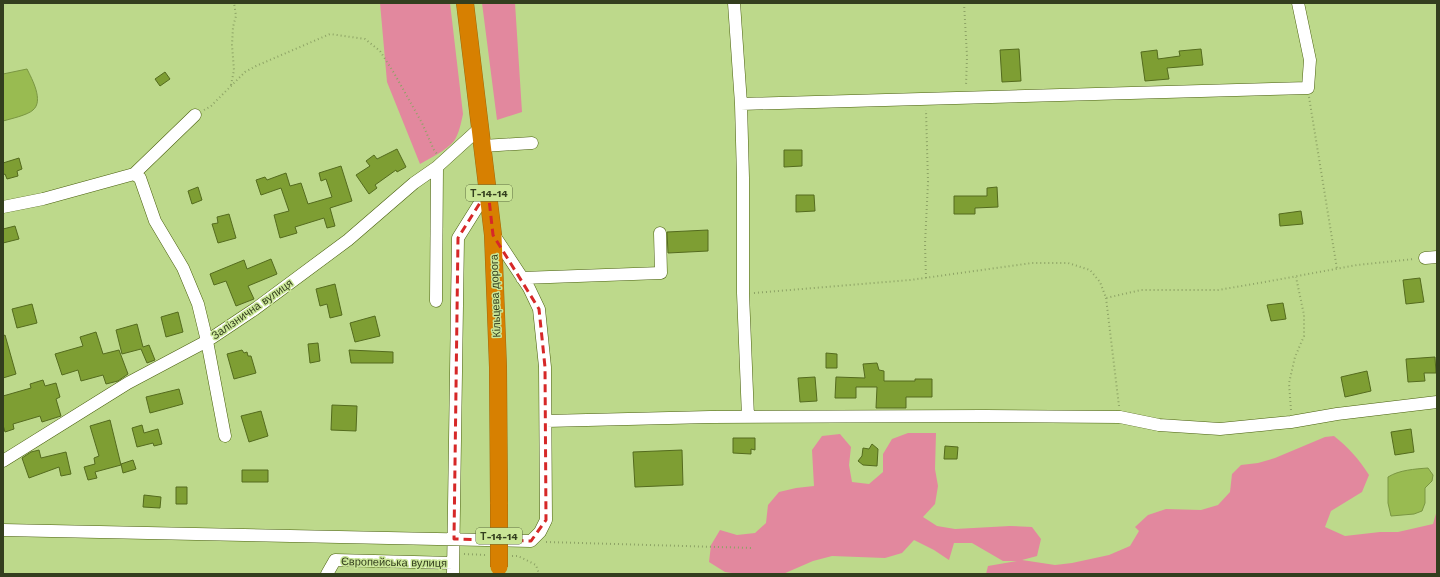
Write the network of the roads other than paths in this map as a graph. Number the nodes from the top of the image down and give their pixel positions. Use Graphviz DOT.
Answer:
graph roads {
  1 [pos="465,3"];
  2 [pos="468,3"];
  3 [pos="734,3"];
  4 [pos="1298,3"];
  5 [pos="467,20"];
  6 [pos="741,104"];
  7 [pos="195,115"];
  8 [pos="481,127"];
  9 [pos="532,143"];
  10 [pos="483,146"];
  11 [pos="440,163"];
  12 [pos="134,174"];
  13 [pos="488,190"];
  14 [pos="3,207"];
  15 [pos="660,233"];
  16 [pos="493,235"];
  17 [pos="522,278"];
  18 [pos="436,301"];
  19 [pos="207,341"];
  20 [pos="1437,402"];
  21 [pos="748,417"];
  22 [pos="546,421"];
  23 [pos="226,436"];
  24 [pos="3,461"];
  25 [pos="3,530"];
  26 [pos="454,538"];
  27 [pos="335,560"];
  28 [pos="453,568"];
  29 [pos="498,571"];
  30 [pos="326,574"];
  31 [pos="335,574"];
  1 -- 5 [label="highway, Т-14-14"];
  2 -- 5 [label="highway, Т-14-14"];
  3 -- 6 [label="street"];
  4 -- 6 [label="street"];
  5 -- 8 [label="highway, Кільцева дорога / Т-14-14"];
  6 -- 21 [label="street"];
  7 -- 12 [label="street"];
  8 -- 10 [label="highway, Кільцева дорога / Т-14-14"];
  8 -- 11 [label="street, Залізнична вулиця"];
  9 -- 10 [label="street"];
  10 -- 13 [label="highway, Кільцева дорога / Т-14-14"];
  11 -- 18 [label="street"];
  11 -- 19 [label="street, Залізнична вулиця"];
  12 -- 14 [label="street"];
  12 -- 19 [label="street"];
  13 -- 16 [label="highway, Кільцева дорога / Т-14-14"];
  13 -- 26 [label="street"];
  15 -- 17 [label="street"];
  16 -- 17 [label="street"];
  16 -- 29 [label="highway, Кільцева дорога / Т-14-14, bridge"];
  17 -- 22 [label="street"];
  19 -- 23 [label="street"];
  19 -- 24 [label="street, Залізнична вулиця"];
  20 -- 21 [label="street"];
  21 -- 22 [label="street"];
  22 -- 26 [label="street"];
  25 -- 26 [label="street"];
  26 -- 28 [label="street"];
  27 -- 28 [label="street, Європейська вулиця"];
  27 -- 30 [label="street"];
  27 -- 31 [label="street"];
}
